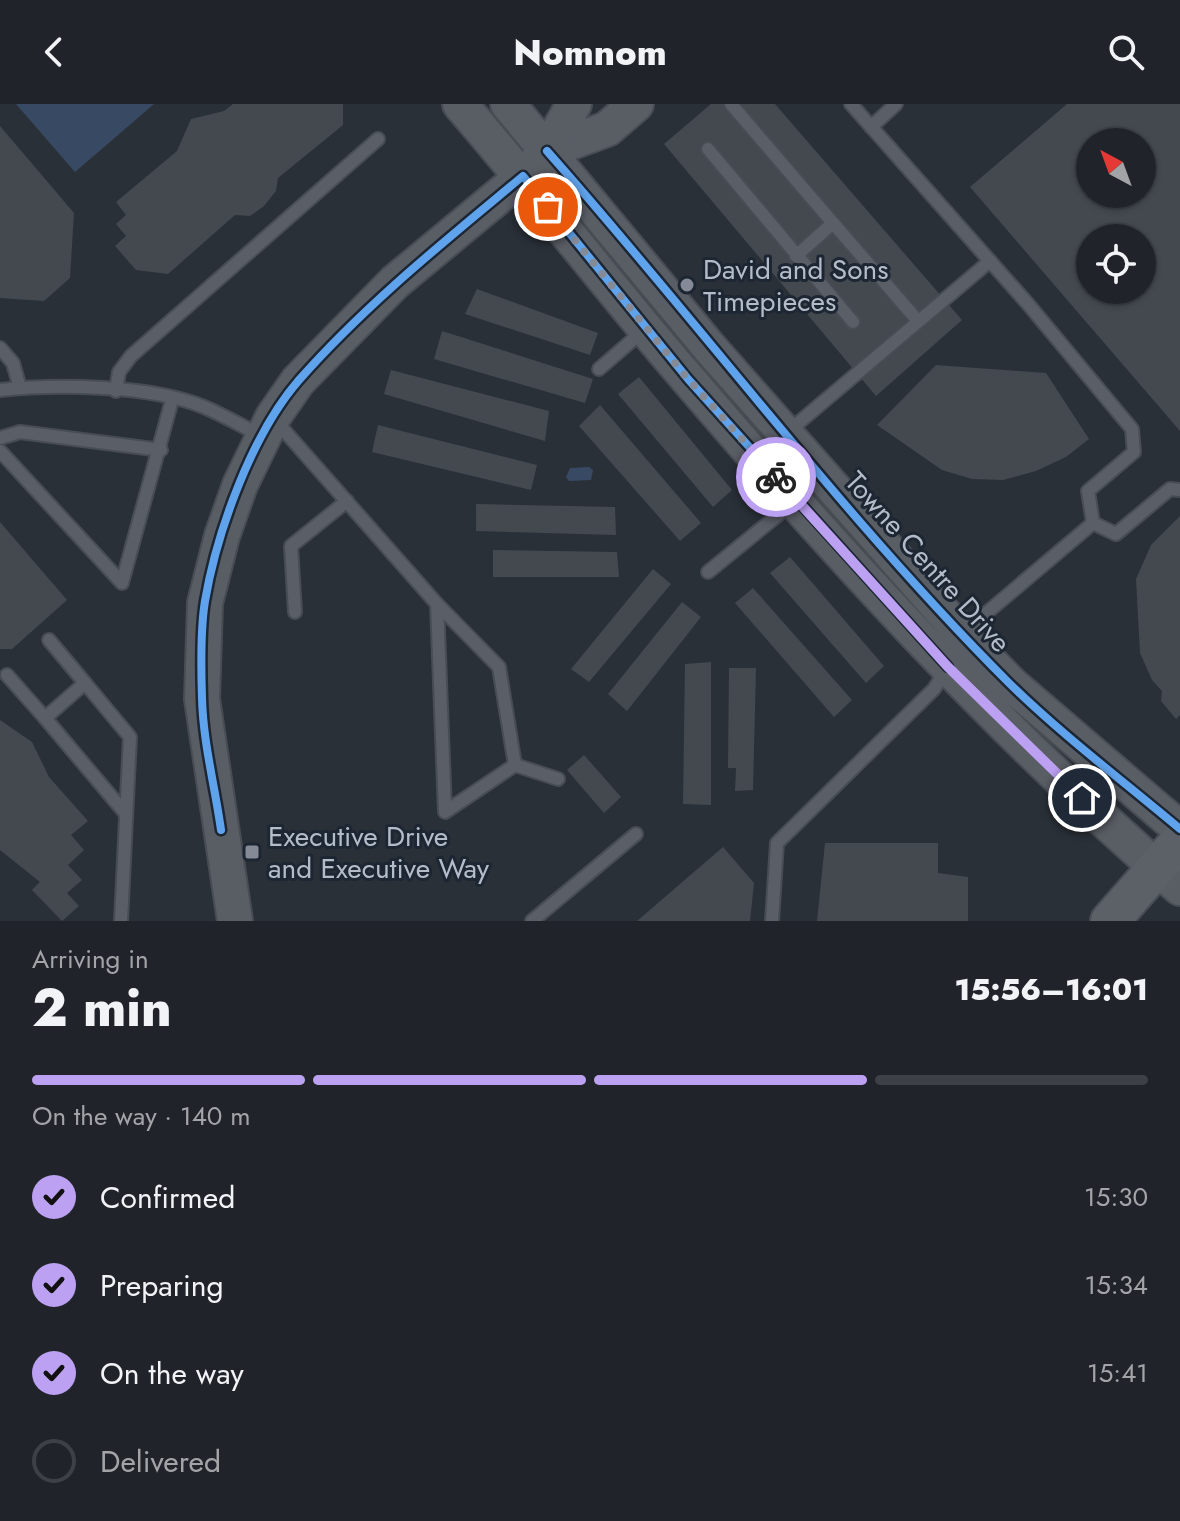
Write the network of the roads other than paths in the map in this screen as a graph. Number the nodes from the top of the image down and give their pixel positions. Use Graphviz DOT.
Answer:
graph roads {
  1 [pos="460,104"];
  2 [pos="508,104"];
  3 [pos="574,104"];
  4 [pos="636,104"];
  5 [pos="731,104"];
  6 [pos="851,104"];
  7 [pos="896,104"];
  8 [pos="871,127"];
  9 [pos="378,139"];
  10 [pos="708,149"];
  11 [pos="547,151"];
  12 [pos="523,176"];
  13 [pos="833,223"];
  14 [pos="796,256"];
  15 [pos="990,261"];
  16 [pos="918,321"];
  17 [pos="853,322"];
  18 [pos="647,328"];
  19 [pos="0,348"];
  20 [pos="599,369"];
  21 [pos="20,388"];
  22 [pos="0,390"];
  23 [pos="116,391"];
  24 [pos="172,400"];
  25 [pos="268,427"];
  26 [pos="785,433"];
  27 [pos="0,438"];
  28 [pos="161,450"];
  29 [pos="0,451"];
  30 [pos="758,457"];
  31 [pos="1180,490"];
  32 [pos="797,500"];
  33 [pos="347,501"];
  34 [pos="1093,523"];
  35 [pos="708,572"];
  36 [pos="437,604"];
  37 [pos="295,612"];
  38 [pos="962,634"];
  39 [pos="49,640"];
  40 [pos="948,667"];
  41 [pos="7,675"];
  42 [pos="85,683"];
  43 [pos="45,718"];
  44 [pos="515,765"];
  45 [pos="558,779"];
  46 [pos="126,814"];
  47 [pos="1180,829"];
  48 [pos="636,834"];
  49 [pos="1172,866"];
  50 [pos="121,921"];
  51 [pos="235,921"];
  52 [pos="532,921"];
  53 [pos="772,921"];
  54 [pos="1110,921"];
  1 -- 12 [label="main road, Towne Centre Drive"];
  2 -- 11 [label="main road, Towne Centre Drive"];
  3 -- 11 [label="main road"];
  4 -- 11 [label="main road"];
  5 -- 13 [label="lane"];
  6 -- 8 [label="lane"];
  7 -- 8 [label="lane"];
  8 -- 15 [label="lane"];
  9 -- 23 [label="lane"];
  10 -- 14 [label="lane"];
  11 -- 12 [label="main road"];
  11 -- 26 [label="main road, Towne Centre Drive"];
  12 -- 18 [label="main road, Towne Centre Drive"];
  12 -- 25 [label="main road"];
  13 -- 14 [label="lane"];
  13 -- 16 [label="lane"];
  14 -- 17 [label="lane"];
  15 -- 16 [label="lane"];
  15 -- 34 [label="lane"];
  16 -- 26 [label="lane"];
  18 -- 20 [label="lane"];
  18 -- 30 [label="main road, Towne Centre Drive"];
  19 -- 21 [label="lane"];
  21 -- 22 [label="lane"];
  21 -- 23 [label="lane"];
  23 -- 24 [label="lane"];
  24 -- 25 [label="lane"];
  24 -- 28 [label="lane"];
  25 -- 33 [label="lane"];
  25 -- 51 [label="main road"];
  26 -- 30 [label="lane"];
  26 -- 38 [label="main road, Towne Centre Drive"];
  27 -- 28 [label="lane"];
  28 -- 29 [label="lane"];
  30 -- 32 [label="main road, Towne Centre Drive"];
  31 -- 34 [label="lane"];
  32 -- 35 [label="lane"];
  32 -- 40 [label="main road, Towne Centre Drive"];
  33 -- 36 [label="lane"];
  33 -- 37 [label="lane"];
  34 -- 38 [label="lane"];
  36 -- 44 [label="lane"];
  36 -- 44 [label="lane"];
  38 -- 47 [label="main road, Towne Centre Drive"];
  39 -- 42 [label="lane"];
  40 -- 49 [label="main road, Towne Centre Drive"];
  40 -- 53 [label="lane"];
  41 -- 43 [label="lane"];
  42 -- 43 [label="lane"];
  42 -- 46 [label="lane"];
  43 -- 46 [label="lane"];
  44 -- 45 [label="lane"];
  46 -- 50 [label="lane"];
  48 -- 52 [label="lane"];
  49 -- 54 [label="main road"];
}
